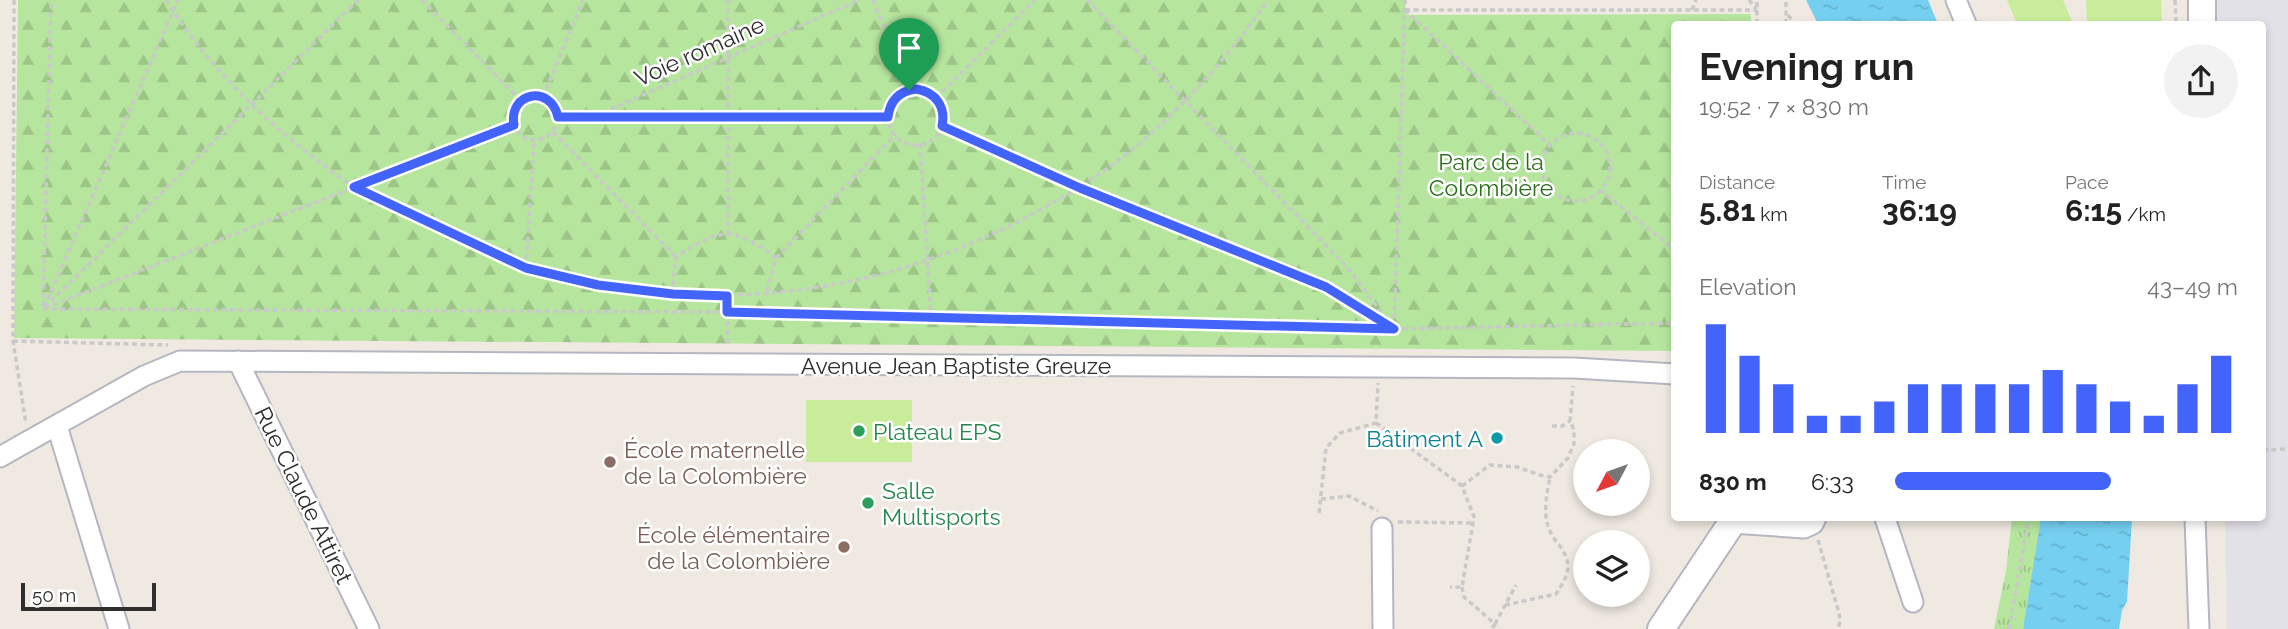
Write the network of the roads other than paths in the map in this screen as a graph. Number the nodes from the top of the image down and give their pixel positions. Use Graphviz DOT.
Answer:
graph roads {
  1 [pos="1956,0"];
  2 [pos="2202,0"];
  3 [pos="1965,21"];
  4 [pos="2202,21"];
  5 [pos="238,361"];
  6 [pos="1671,374"];
  7 [pos="57,426"];
  8 [pos="0,457"];
  9 [pos="1733,521"];
  10 [pos="1743,521"];
  11 [pos="1815,521"];
  12 [pos="1886,521"];
  13 [pos="2196,521"];
  14 [pos="1382,525"];
  15 [pos="1913,602"];
  16 [pos="119,629"];
  17 [pos="369,629"];
  18 [pos="1383,629"];
  19 [pos="1661,629"];
  20 [pos="2199,629"];
  1 -- 3 [label="street"];
  2 -- 4 [label="street"];
  5 -- 6 [label="street, Avenue Jean Baptiste Greuze"];
  5 -- 7 [label="street, Avenue Jean Baptiste Greuze"];
  5 -- 17 [label="street, Rue Claude Attiret"];
  7 -- 8 [label="street"];
  7 -- 16 [label="street"];
  9 -- 19 [label="street"];
  10 -- 11 [label="street"];
  12 -- 15 [label="street"];
  13 -- 20 [label="street"];
  14 -- 18 [label="street"];
}
